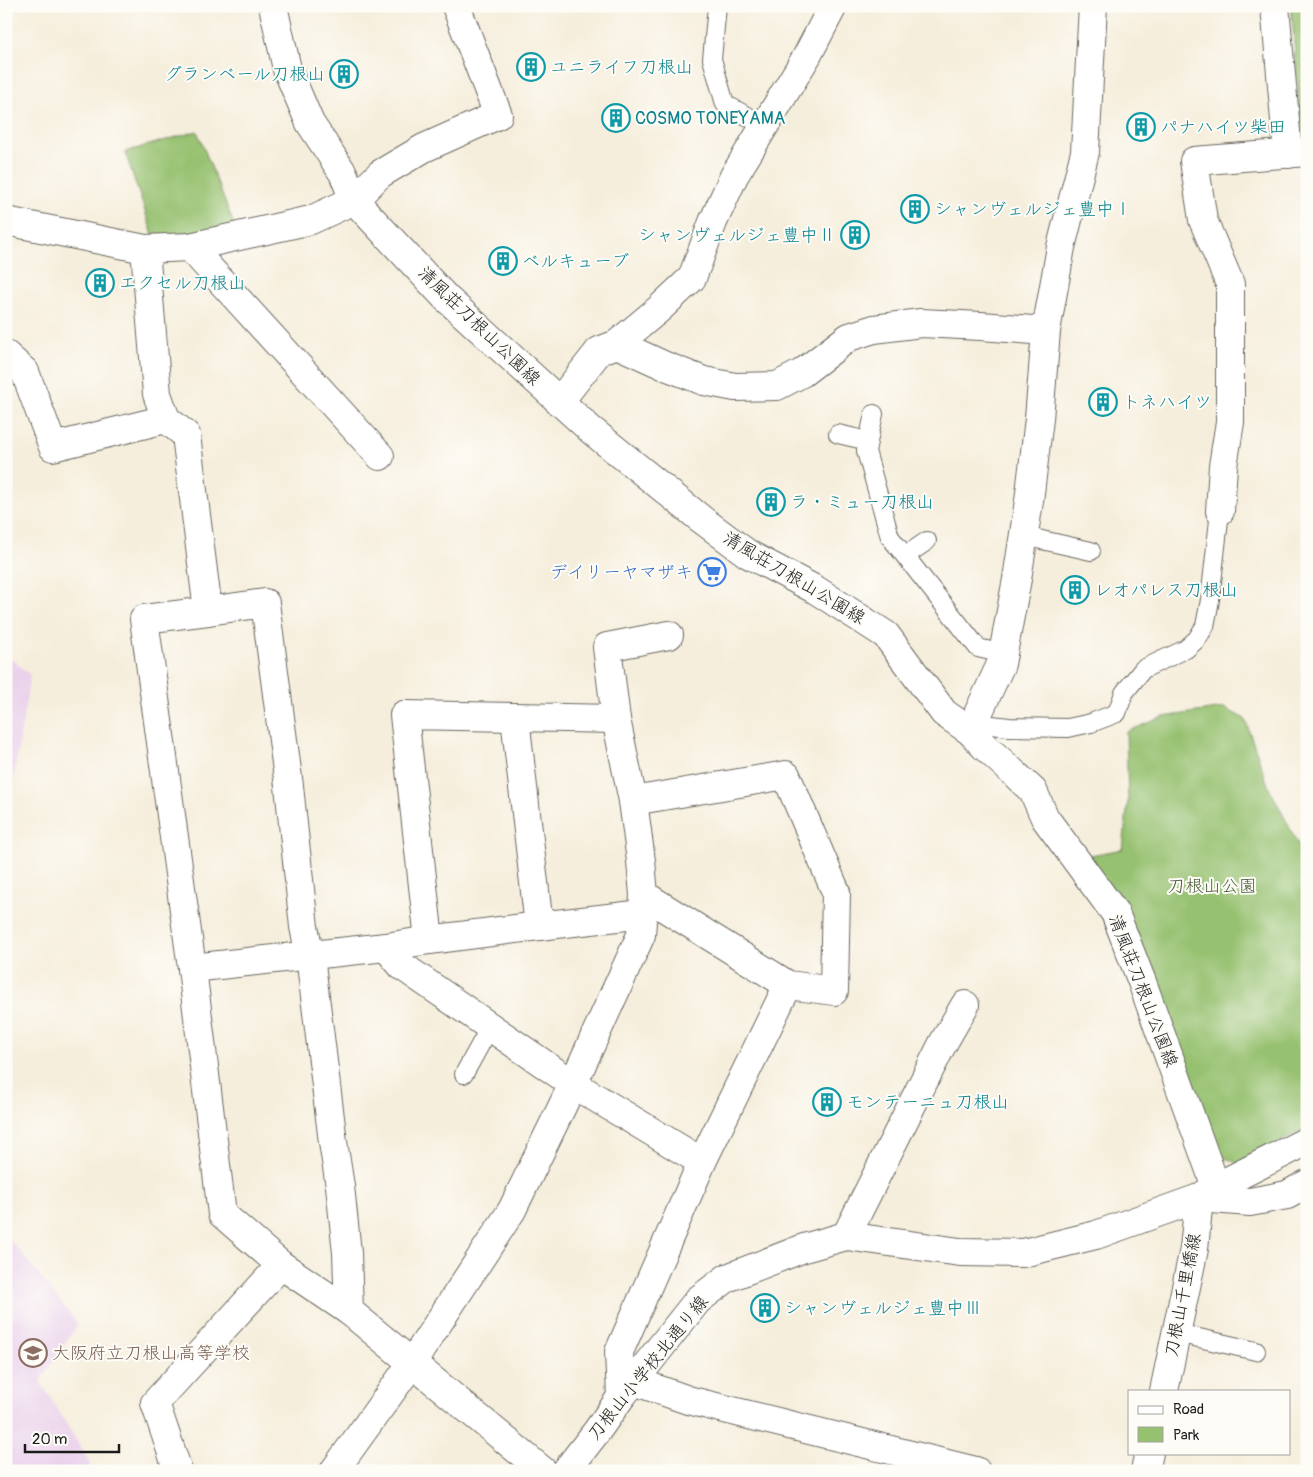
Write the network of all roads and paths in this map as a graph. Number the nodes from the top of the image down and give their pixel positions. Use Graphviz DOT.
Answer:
graph roads {
  1 [pos="273,6"];
  2 [pos="456,6"];
  3 [pos="718,6"];
  4 [pos="833,6"];
  5 [pos="1093,6"];
  6 [pos="1275,6"];
  7 [pos="764,126"];
  8 [pos="1297,153"];
  9 [pos="354,200"];
  10 [pos="6,221"];
  11 [pos="190,247"];
  12 [pos="145,249"];
  13 [pos="1046,331"];
  14 [pos="617,344"];
  15 [pos="6,355"];
  16 [pos="559,402"];
  17 [pos="874,414"];
  18 [pos="166,420"];
  19 [pos="838,434"];
  20 [pos="868,441"];
  21 [pos="380,456"];
  22 [pos="1220,512"];
  23 [pos="1024,536"];
  24 [pos="927,541"];
  25 [pos="1091,551"];
  26 [pos="905,556"];
  27 [pos="208,611"];
  28 [pos="669,635"];
  29 [pos="1003,654"];
  30 [pos="515,718"];
  31 [pos="616,719"];
  32 [pos="972,727"];
  33 [pos="633,801"];
  34 [pos="644,905"];
  35 [pos="540,926"];
  36 [pos="429,940"];
  37 [pos="386,947"];
  38 [pos="310,956"];
  39 [pos="192,968"];
  40 [pos="788,985"];
  41 [pos="965,1005"];
  42 [pos="490,1027"];
  43 [pos="464,1074"];
  44 [pos="573,1084"];
  45 [pos="1307,1142"];
  46 [pos="702,1162"];
  47 [pos="1307,1184"];
  48 [pos="1208,1193"];
  49 [pos="846,1236"];
  50 [pos="281,1265"];
  51 [pos="349,1311"];
  52 [pos="1177,1333"];
  53 [pos="1256,1351"];
  54 [pos="412,1363"];
  55 [pos="628,1389"];
  56 [pos="1164,1390"];
  57 [pos="1149,1454"];
  58 [pos="178,1471"];
  59 [pos="334,1471"];
  60 [pos="543,1471"];
  61 [pos="566,1471"];
  62 [pos="976,1471"];
  63 [pos="1145,1471"];
  1 -- 9 [label="street, 清風荘刀根山公園線"];
  2 -- 9 [label="street"];
  3 -- 7 [label="lane"];
  4 -- 7 [label="street"];
  5 -- 13 [label="street"];
  6 -- 8 [label="street"];
  7 -- 14 [label="street"];
  8 -- 22 [label="street"];
  9 -- 11 [label="street"];
  9 -- 16 [label="street, 清風荘刀根山公園線"];
  10 -- 12 [label="street"];
  11 -- 12 [label="street"];
  11 -- 21 [label="street"];
  12 -- 18 [label="street"];
  13 -- 14 [label="street"];
  13 -- 23 [label="street"];
  14 -- 16 [label="street"];
  15 -- 18 [label="street"];
  16 -- 32 [label="street, 清風荘刀根山公園線"];
  17 -- 20 [label="lane"];
  18 -- 27 [label="street"];
  19 -- 20 [label="lane"];
  20 -- 26 [label="lane"];
  22 -- 32 [label="lane"];
  23 -- 25 [label="lane"];
  23 -- 29 [label="street"];
  24 -- 26 [label="lane"];
  26 -- 29 [label="lane"];
  27 -- 38 [label="street"];
  27 -- 39 [label="street"];
  28 -- 31 [label="street"];
  29 -- 32 [label="street"];
  30 -- 31 [label="street"];
  30 -- 35 [label="street"];
  30 -- 36 [label="street"];
  31 -- 33 [label="street"];
  32 -- 48 [label="street, 清風荘刀根山公園線"];
  33 -- 34 [label="street"];
  33 -- 40 [label="street"];
  34 -- 35 [label="street"];
  34 -- 40 [label="street"];
  34 -- 44 [label="street"];
  35 -- 36 [label="street"];
  36 -- 37 [label="street"];
  37 -- 38 [label="street"];
  37 -- 42 [label="street"];
  38 -- 39 [label="street"];
  38 -- 51 [label="street"];
  39 -- 50 [label="street"];
  40 -- 46 [label="street"];
  41 -- 49 [label="street"];
  42 -- 43 [label="lane"];
  42 -- 44 [label="street"];
  44 -- 46 [label="street"];
  44 -- 54 [label="street"];
  45 -- 48 [label="street, 刀根山小学校北通り線"];
  46 -- 55 [label="street"];
  47 -- 48 [label="street"];
  48 -- 49 [label="street, 刀根山小学校北通り線"];
  48 -- 52 [label="street, 刀根山千里橋線"];
  49 -- 55 [label="street, 刀根山小学校北通り線"];
  50 -- 51 [label="street"];
  50 -- 58 [label="street"];
  51 -- 54 [label="street"];
  52 -- 53 [label="lane"];
  52 -- 56 [label="street, 刀根山千里橋線"];
  54 -- 59 [label="street"];
  54 -- 60 [label="street"];
  55 -- 61 [label="street, 刀根山小学校北通り線"];
  55 -- 62 [label="street"];
  57 -- 63 [label="street"];
}
